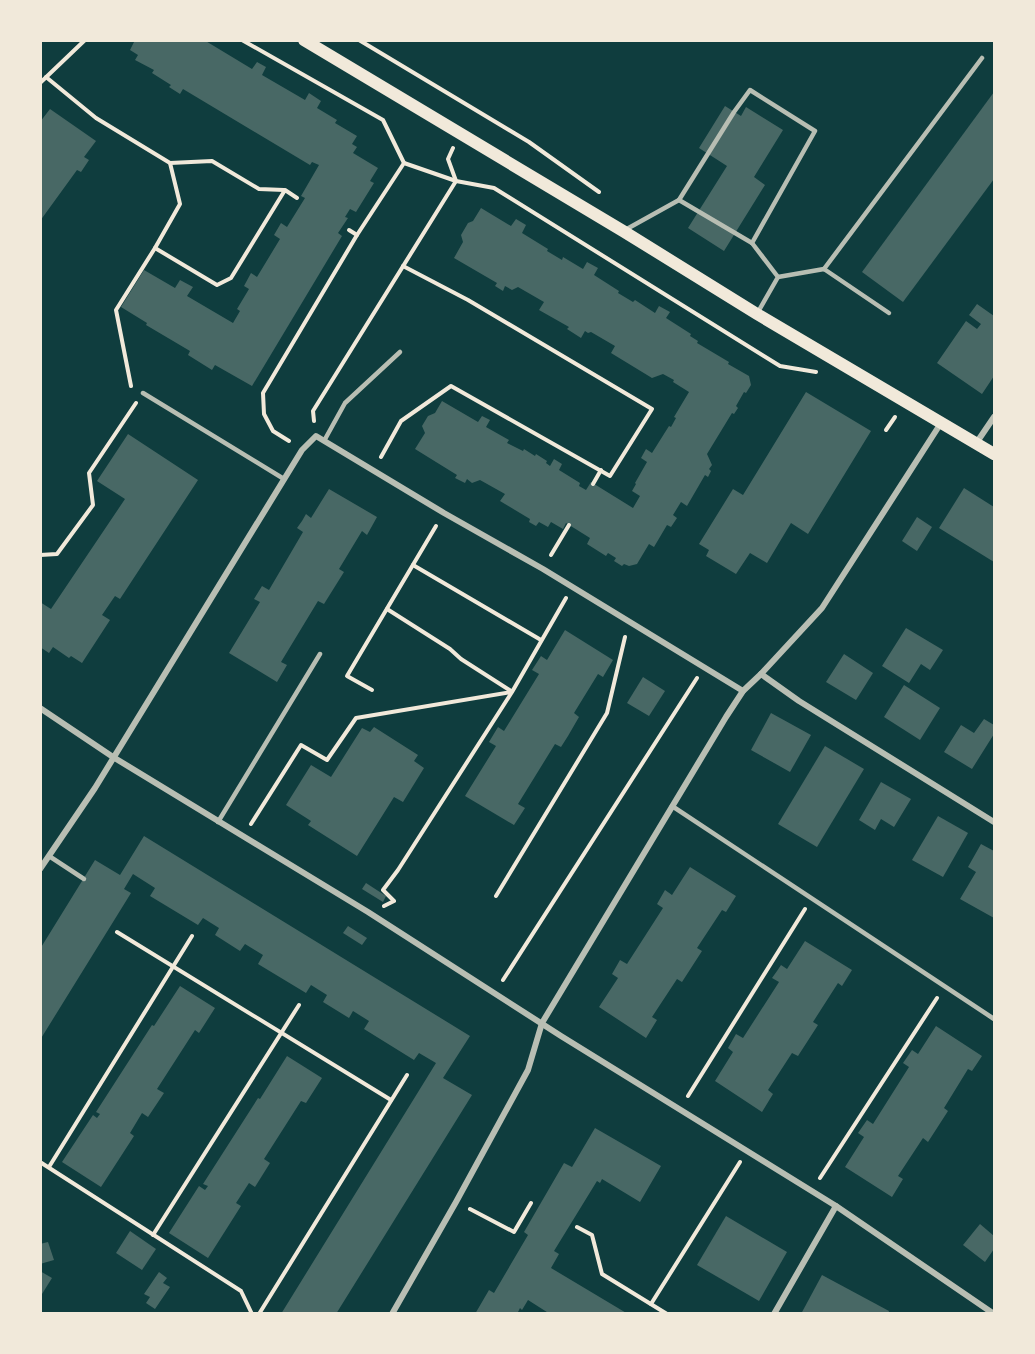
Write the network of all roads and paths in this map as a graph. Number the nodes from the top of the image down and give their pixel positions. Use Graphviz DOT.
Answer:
graph roads {
  1 [pos="85,40"];
  2 [pos="242,40"];
  3 [pos="304,40"];
  4 [pos="359,40"];
  5 [pos="982,58"];
  6 [pos="46,77"];
  7 [pos="40,83"];
  8 [pos="460,134"];
  9 [pos="170,163"];
  10 [pos="404,163"];
  11 [pos="456,181"];
  12 [pos="285,190"];
  13 [pos="603,195"];
  14 [pos="297,198"];
  15 [pos="679,200"];
  16 [pos="348,230"];
  17 [pos="623,231"];
  18 [pos="357,235"];
  19 [pos="752,243"];
  20 [pos="155,248"];
  21 [pos="403,266"];
  22 [pos="824,269"];
  23 [pos="778,277"];
  24 [pos="889,313"];
  25 [pos="757,314"];
  26 [pos="399,352"];
  27 [pos="823,377"];
  28 [pos="143,393"];
  29 [pos="135,405"];
  30 [pos="994,417"];
  31 [pos="894,418"];
  32 [pos="942,422"];
  33 [pos="316,436"];
  34 [pos="930,439"];
  35 [pos="324,441"];
  36 [pos="976,442"];
  37 [pos="302,450"];
  38 [pos="994,453"];
  39 [pos="373,470"];
  40 [pos="601,470"];
  41 [pos="284,478"];
  42 [pos="593,484"];
  43 [pos="444,513"];
  44 [pos="569,525"];
  45 [pos="40,555"];
  46 [pos="413,565"];
  47 [pos="543,569"];
  48 [pos="572,587"];
  49 [pos="387,609"];
  50 [pos="629,622"];
  51 [pos="541,640"];
  52 [pos="320,654"];
  53 [pos="704,668"];
  54 [pos="761,674"];
  55 [pos="372,690"];
  56 [pos="743,691"];
  57 [pos="512,692"];
  58 [pos="40,708"];
  59 [pos="113,758"];
  60 [pos="672,806"];
  61 [pos="218,822"];
  62 [pos="994,822"];
  63 [pos="243,836"];
  64 [pos="49,856"];
  65 [pos="40,868"];
  66 [pos="84,879"];
  67 [pos="496,896"];
  68 [pos="812,898"];
  69 [pos="368,912"];
  70 [pos="117,932"];
  71 [pos="192,936"];
  72 [pos="173,967"];
  73 [pos="945,986"];
  74 [pos="495,993"];
  75 [pos="299,1005"];
  76 [pos="994,1019"];
  77 [pos="542,1023"];
  78 [pos="281,1033"];
  79 [pos="407,1075"];
  80 [pos="391,1100"];
  81 [pos="679,1109"];
  82 [pos="747,1150"];
  83 [pos="40,1162"];
  84 [pos="49,1167"];
  85 [pos="812,1191"];
  86 [pos="456,1202"];
  87 [pos="531,1203"];
  88 [pos="836,1206"];
  89 [pos="577,1227"];
  90 [pos="153,1235"];
  91 [pos="651,1304"];
  92 [pos="252,1314"];
  93 [pos="260,1314"];
  94 [pos="392,1314"];
  95 [pos="668,1314"];
  96 [pos="774,1314"];
  97 [pos="994,1314"];
  1 -- 6 [label="path"];
  2 -- 10 [label="path"];
  3 -- 8 [label="main road"];
  4 -- 13 [label="path"];
  5 -- 22 [label="lane"];
  6 -- 7 [label="path"];
  6 -- 9 [label="path"];
  8 -- 11 [label="path"];
  8 -- 17 [label="main road"];
  9 -- 12 [label="path"];
  9 -- 20 [label="path"];
  10 -- 11 [label="path"];
  10 -- 18 [label="path"];
  11 -- 21 [label="path"];
  11 -- 27 [label="path"];
  12 -- 14 [label="path"];
  12 -- 20 [label="path"];
  15 -- 17 [label="lane"];
  15 -- 19 [label="lane"];
  15 -- 19 [label="lane"];
  16 -- 18 [label="path"];
  17 -- 25 [label="main road"];
  18 -- 37 [label="path"];
  19 -- 23 [label="lane"];
  20 -- 29 [label="path"];
  21 -- 33 [label="path"];
  21 -- 40 [label="path"];
  22 -- 23 [label="lane"];
  22 -- 24 [label="lane"];
  23 -- 25 [label="lane"];
  25 -- 32 [label="main road"];
  26 -- 35 [label="lane"];
  28 -- 29 [label="path"];
  28 -- 41 [label="lane"];
  29 -- 45 [label="path"];
  30 -- 36 [label="street"];
  31 -- 34 [label="path"];
  32 -- 34 [label="street"];
  32 -- 36 [label="main road"];
  33 -- 35 [label="street"];
  33 -- 37 [label="street"];
  34 -- 54 [label="street"];
  35 -- 39 [label="street"];
  36 -- 38 [label="main road"];
  37 -- 41 [label="street"];
  39 -- 40 [label="path"];
  39 -- 43 [label="street"];
  40 -- 42 [label="path"];
  41 -- 59 [label="street"];
  43 -- 46 [label="path"];
  43 -- 47 [label="street"];
  44 -- 47 [label="path"];
  46 -- 49 [label="path"];
  46 -- 51 [label="path"];
  47 -- 48 [label="street"];
  48 -- 50 [label="street"];
  48 -- 51 [label="path"];
  49 -- 55 [label="path"];
  49 -- 57 [label="path"];
  50 -- 53 [label="street"];
  50 -- 67 [label="path"];
  51 -- 57 [label="path"];
  52 -- 61 [label="lane"];
  53 -- 56 [label="street"];
  53 -- 74 [label="path"];
  54 -- 56 [label="street"];
  54 -- 62 [label="street"];
  56 -- 60 [label="street"];
  57 -- 63 [label="path"];
  57 -- 69 [label="path"];
  58 -- 59 [label="street"];
  59 -- 61 [label="street"];
  59 -- 64 [label="street"];
  60 -- 68 [label="lane"];
  60 -- 77 [label="street"];
  61 -- 63 [label="street"];
  63 -- 69 [label="street"];
  64 -- 65 [label="street"];
  64 -- 66 [label="lane"];
  68 -- 73 [label="lane"];
  68 -- 81 [label="path"];
  69 -- 74 [label="street"];
  70 -- 72 [label="path"];
  71 -- 72 [label="path"];
  72 -- 78 [label="path"];
  72 -- 84 [label="path"];
  73 -- 76 [label="lane"];
  73 -- 85 [label="path"];
  74 -- 77 [label="street"];
  75 -- 78 [label="path"];
  77 -- 81 [label="street"];
  77 -- 86 [label="street"];
  78 -- 80 [label="path"];
  78 -- 90 [label="path"];
  79 -- 80 [label="path"];
  80 -- 93 [label="path"];
  81 -- 82 [label="street"];
  82 -- 85 [label="street"];
  82 -- 91 [label="path"];
  83 -- 84 [label="path"];
  84 -- 90 [label="path"];
  85 -- 88 [label="street"];
  86 -- 87 [label="path"];
  86 -- 94 [label="street"];
  88 -- 96 [label="street"];
  88 -- 97 [label="street"];
  89 -- 91 [label="path"];
  90 -- 92 [label="path"];
  91 -- 95 [label="path"];
}
